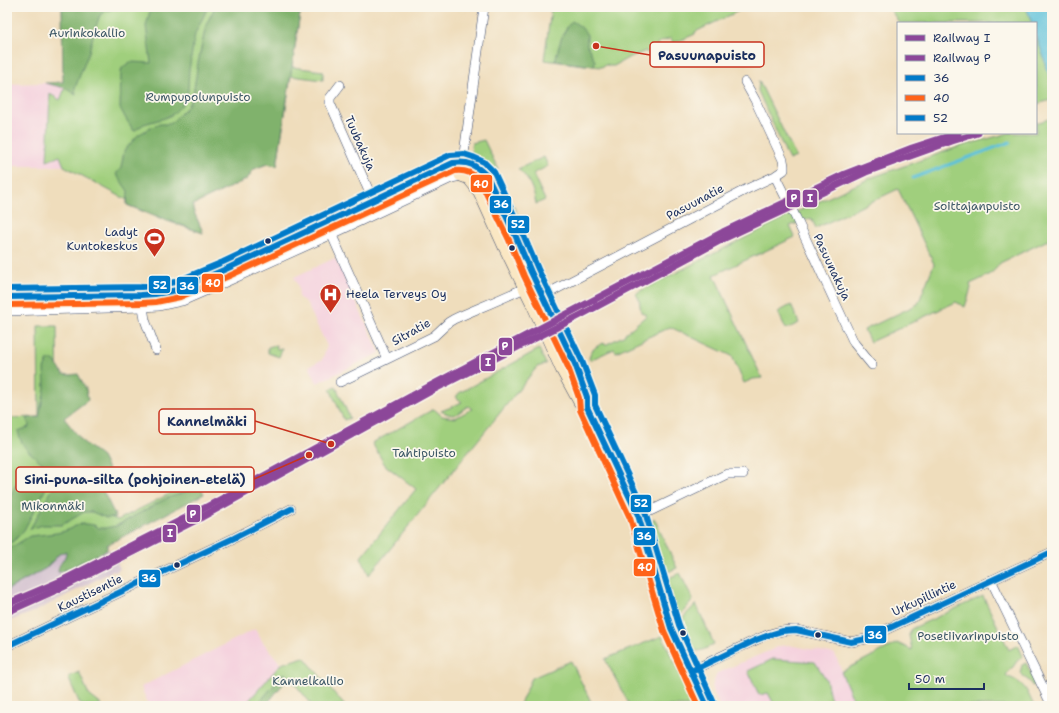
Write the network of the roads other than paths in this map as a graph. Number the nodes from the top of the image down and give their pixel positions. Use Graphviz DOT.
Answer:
graph roads {
  1 [pos="484,7"];
  2 [pos="745,82"];
  3 [pos="340,85"];
  4 [pos="463,162"];
  5 [pos="461,175"];
  6 [pos="775,176"];
  7 [pos="376,198"];
  8 [pos="382,209"];
  9 [pos="326,222"];
  10 [pos="332,233"];
  11 [pos="531,286"];
  12 [pos="141,295"];
  13 [pos="7,297"];
  14 [pos="538,299"];
  15 [pos="142,306"];
  16 [pos="7,310"];
  17 [pos="156,350"];
  18 [pos="387,359"];
  19 [pos="872,365"];
  20 [pos="340,382"];
  21 [pos="743,474"];
  22 [pos="291,509"];
  23 [pos="638,516"];
  24 [pos="1052,552"];
  25 [pos="992,580"];
  26 [pos="7,646"];
  27 [pos="692,671"];
  28 [pos="707,706"];
  29 [pos="1052,706"];
  1 -- 4 [label="street"];
  2 -- 6 [label="street"];
  3 -- 7 [label="street, Tuubakuja"];
  4 -- 5 [label="street"];
  4 -- 7 [label="street"];
  4 -- 11 [label="main road"];
  5 -- 8 [label="street"];
  5 -- 11 [label="main road"];
  6 -- 14 [label="street, Pasuunatie"];
  6 -- 19 [label="street, Pasuunakuja"];
  7 -- 8 [label="street, Tuubakuja"];
  7 -- 9 [label="street"];
  8 -- 10 [label="street"];
  9 -- 10 [label="street"];
  9 -- 12 [label="street"];
  10 -- 15 [label="street"];
  10 -- 18 [label="street"];
  11 -- 14 [label="main road"];
  11 -- 18 [label="street, Sitratie"];
  12 -- 13 [label="street"];
  12 -- 15 [label="street"];
  14 -- 23 [label="main road"];
  15 -- 16 [label="street"];
  15 -- 17 [label="street"];
  18 -- 20 [label="street, Sitratie"];
  21 -- 23 [label="street"];
  22 -- 26 [label="street, Kaustisentie"];
  23 -- 27 [label="main road"];
  24 -- 25 [label="street, Urkupillintie"];
  25 -- 27 [label="street, Urkupillintie"];
  25 -- 29 [label="street"];
  27 -- 28 [label="main road"];
}
